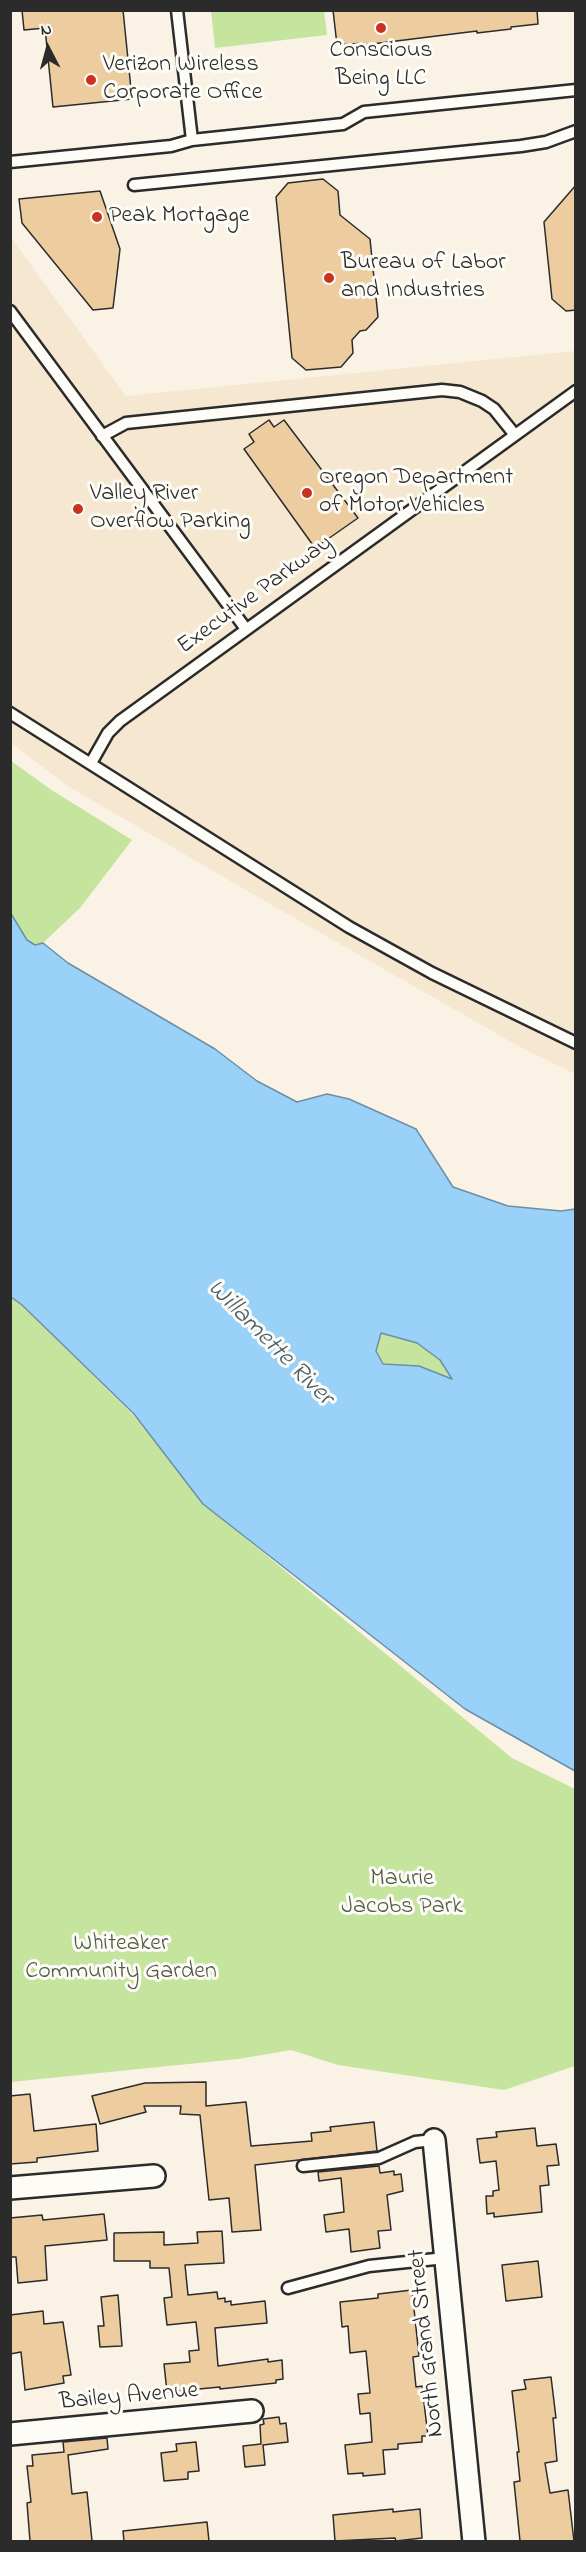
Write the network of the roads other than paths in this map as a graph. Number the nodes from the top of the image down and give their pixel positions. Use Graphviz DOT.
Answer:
graph roads {
  1 [pos="177,10"];
  2 [pos="576,90"];
  3 [pos="576,131"];
  4 [pos="192,140"];
  5 [pos="10,162"];
  6 [pos="134,185"];
  7 [pos="10,311"];
  8 [pos="576,391"];
  9 [pos="515,435"];
  10 [pos="102,436"];
  11 [pos="246,629"];
  12 [pos="10,713"];
  13 [pos="91,763"];
  14 [pos="576,1043"];
  15 [pos="434,2140"];
  16 [pos="303,2166"];
  17 [pos="154,2176"];
  18 [pos="10,2188"];
  19 [pos="445,2258"];
  20 [pos="288,2288"];
  21 [pos="252,2411"];
  22 [pos="10,2434"];
  23 [pos="474,2541"];
  1 -- 4 [label="lane"];
  2 -- 4 [label="lane"];
  3 -- 6 [label="lane"];
  4 -- 5 [label="lane"];
  7 -- 10 [label="lane"];
  8 -- 9 [label="lane, Executive Parkway"];
  9 -- 10 [label="lane"];
  9 -- 11 [label="lane, Executive Parkway"];
  10 -- 11 [label="lane"];
  11 -- 13 [label="lane, Executive Parkway"];
  12 -- 13 [label="lane"];
  13 -- 14 [label="lane"];
  15 -- 16 [label="lane"];
  15 -- 19 [label="street, North Grand Street"];
  17 -- 18 [label="street"];
  19 -- 20 [label="lane"];
  19 -- 23 [label="street, North Grand Street"];
  21 -- 22 [label="street, Bailey Avenue"];
}
